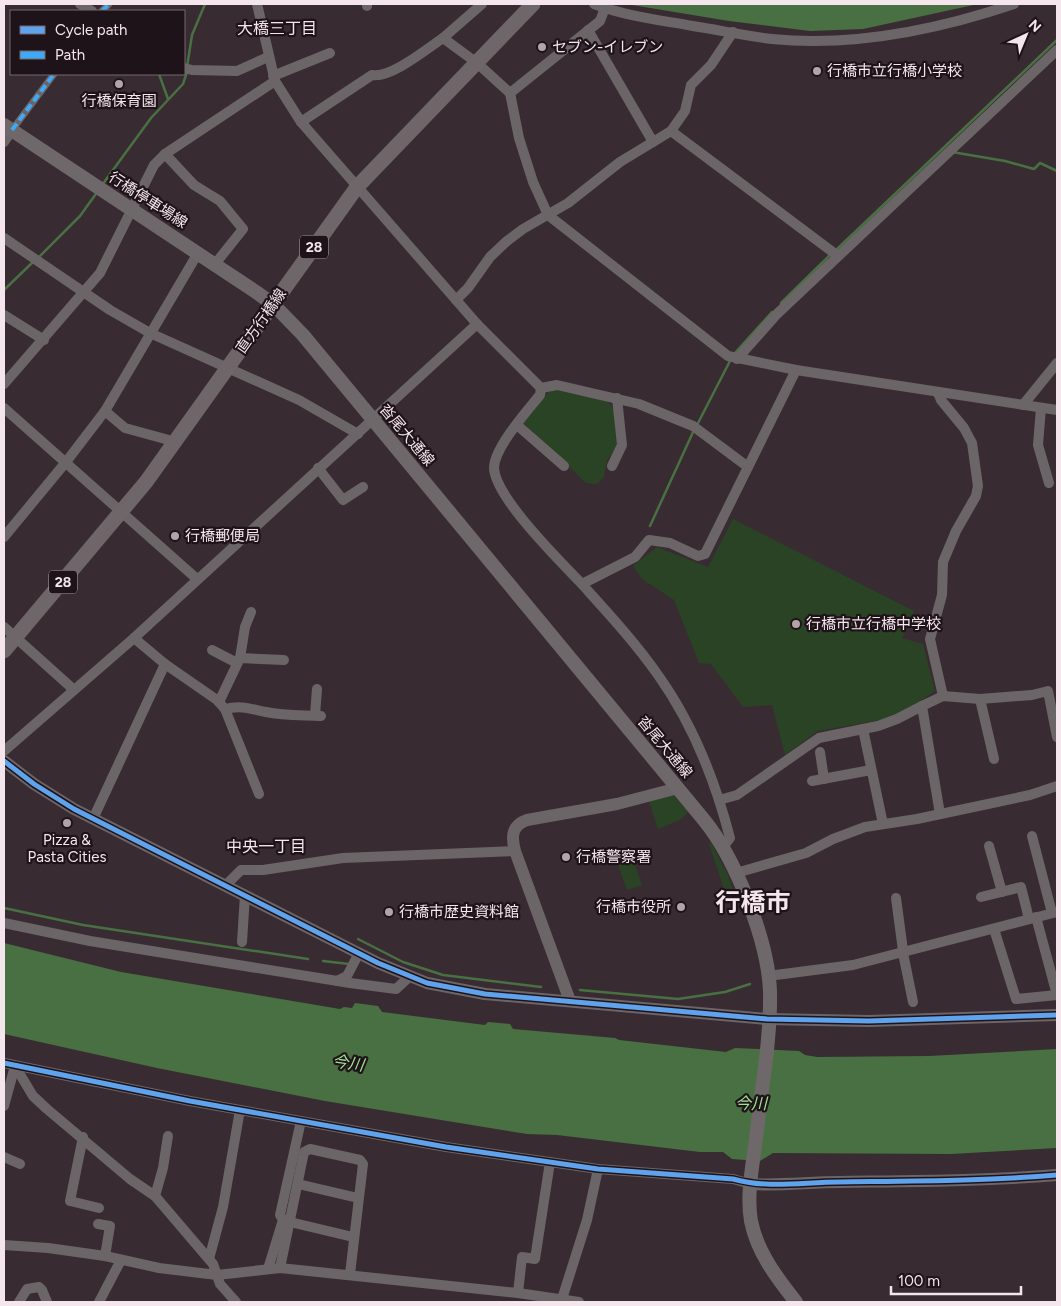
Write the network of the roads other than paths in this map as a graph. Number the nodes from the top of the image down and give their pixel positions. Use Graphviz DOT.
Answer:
graph roads {
  1 [pos="257,4"];
  2 [pos="482,4"];
  3 [pos="533,4"];
  4 [pos="594,4"];
  5 [pos="1014,4"];
  6 [pos="605,8"];
  7 [pos="588,30"];
  8 [pos="733,32"];
  9 [pos="443,38"];
  10 [pos="1057,50"];
  11 [pos="330,53"];
  12 [pos="268,57"];
  13 [pos="477,63"];
  14 [pos="185,68"];
  15 [pos="53,75"];
  16 [pos="274,78"];
  17 [pos="510,93"];
  18 [pos="301,122"];
  19 [pos="8,127"];
  20 [pos="671,131"];
  21 [pos="4,142"];
  22 [pos="653,142"];
  23 [pos="165,154"];
  24 [pos="357,187"];
  25 [pos="131,209"];
  26 [pos="548,215"];
  27 [pos="4,238"];
  28 [pos="198,253"];
  29 [pos="838,256"];
  30 [pos="215,264"];
  31 [pos="85,292"];
  32 [pos="456,300"];
  33 [pos="273,304"];
  34 [pos="4,315"];
  35 [pos="477,324"];
  36 [pos="150,333"];
  37 [pos="44,340"];
  38 [pos="737,359"];
  39 [pos="1057,363"];
  40 [pos="228,368"];
  41 [pos="796,370"];
  42 [pos="4,384"];
  43 [pos="541,388"];
  44 [pos="938,393"];
  45 [pos="617,398"];
  46 [pos="1023,404"];
  47 [pos="4,408"];
  48 [pos="1041,408"];
  49 [pos="1057,410"];
  50 [pos="105,411"];
  51 [pos="373,420"];
  52 [pos="517,425"];
  53 [pos="358,434"];
  54 [pos="176,442"];
  55 [pos="66,462"];
  56 [pos="564,466"];
  57 [pos="612,466"];
  58 [pos="748,467"];
  59 [pos="318,468"];
  60 [pos="1049,484"];
  61 [pos="363,487"];
  62 [pos="122,512"];
  63 [pos="4,537"];
  64 [pos="197,579"];
  65 [pos="582,584"];
  66 [pos="251,612"];
  67 [pos="10,632"];
  68 [pos="134,638"];
  69 [pos="212,650"];
  70 [pos="4,651"];
  71 [pos="284,660"];
  72 [pos="239,661"];
  73 [pos="164,664"];
  74 [pos="73,689"];
  75 [pos="317,689"];
  76 [pos="943,696"];
  77 [pos="980,699"];
  78 [pos="222,705"];
  79 [pos="922,706"];
  80 [pos="863,729"];
  81 [pos="1057,737"];
  82 [pos="4,751"];
  83 [pos="820,752"];
  84 [pos="994,759"];
  85 [pos="4,761"];
  86 [pos="871,770"];
  87 [pos="824,779"];
  88 [pos="812,781"];
  89 [pos="1057,786"];
  90 [pos="678,788"];
  91 [pos="259,794"];
  92 [pos="719,800"];
  93 [pos="940,814"];
  94 [pos="93,819"];
  95 [pos="883,824"];
  96 [pos="1032,836"];
  97 [pos="989,846"];
  98 [pos="723,847"];
  99 [pos="515,850"];
  100 [pos="736,873"];
  101 [pos="226,885"];
  102 [pos="1002,892"];
  103 [pos="245,895"];
  104 [pos="981,897"];
  105 [pos="896,898"];
  106 [pos="1055,912"];
  107 [pos="1032,918"];
  108 [pos="4,923"];
  109 [pos="994,929"];
  110 [pos="242,942"];
  111 [pos="904,952"];
  112 [pos="359,953"];
  113 [pos="768,976"];
  114 [pos="409,977"];
  115 [pos="337,981"];
  116 [pos="1057,995"];
  117 [pos="570,1001"];
  118 [pos="914,1002"];
  119 [pos="1057,1015"];
  120 [pos="768,1020"];
  121 [pos="4,1063"];
  122 [pos="15,1066"];
  123 [pos="4,1106"];
  124 [pos="240,1110"];
  125 [pos="301,1121"];
  126 [pos="168,1136"];
  127 [pos="83,1138"];
  128 [pos="4,1157"];
  129 [pos="550,1162"];
  130 [pos="20,1164"];
  131 [pos="598,1169"];
  132 [pos="1057,1175"];
  133 [pos="752,1179"];
  134 [pos="298,1184"];
  135 [pos="155,1196"];
  136 [pos="358,1198"];
  137 [pos="99,1208"];
  138 [pos="290,1222"];
  139 [pos="98,1224"];
  140 [pos="353,1237"];
  141 [pos="4,1245"];
  142 [pos="105,1256"];
  143 [pos="209,1259"];
  144 [pos="121,1260"];
  145 [pos="280,1268"];
  146 [pos="268,1269"];
  147 [pos="350,1274"];
  148 [pos="217,1275"];
  149 [pos="518,1293"];
  150 [pos="562,1299"];
  151 [pos="19,1302"];
  152 [pos="47,1302"];
  153 [pos="100,1302"];
  154 [pos="236,1302"];
  155 [pos="579,1302"];
  156 [pos="796,1302"];
  1 -- 12 [label="street"];
  2 -- 9 [label="street"];
  3 -- 13 [label="main road, 直方行橋線 / 28"];
  4 -- 6 [label="street"];
  5 -- 8 [label="street"];
  6 -- 7 [label="street"];
  6 -- 8 [label="street"];
  7 -- 17 [label="street"];
  7 -- 22 [label="street"];
  8 -- 20 [label="street"];
  9 -- 13 [label="street"];
  9 -- 18 [label="street"];
  10 -- 29 [label="street"];
  11 -- 16 [label="street"];
  12 -- 14 [label="street"];
  12 -- 16 [label="street"];
  13 -- 17 [label="street"];
  13 -- 24 [label="main road, 直方行橋線 / 28"];
  15 -- 19 [label="street"];
  16 -- 18 [label="street"];
  16 -- 23 [label="street"];
  17 -- 26 [label="street"];
  18 -- 24 [label="street"];
  19 -- 21 [label="street"];
  19 -- 25 [label="main road, 行橋停車場線"];
  20 -- 22 [label="street"];
  20 -- 29 [label="street"];
  22 -- 26 [label="street"];
  23 -- 25 [label="street"];
  23 -- 30 [label="street"];
  24 -- 32 [label="street"];
  24 -- 33 [label="main road, 直方行橋線 / 28"];
  25 -- 28 [label="main road, 行橋停車場線"];
  25 -- 31 [label="street"];
  26 -- 32 [label="street"];
  26 -- 38 [label="street"];
  27 -- 31 [label="street"];
  28 -- 30 [label="main road, 行橋停車場線"];
  28 -- 36 [label="street"];
  29 -- 38 [label="street"];
  30 -- 33 [label="main road, 行橋停車場線"];
  31 -- 36 [label="street"];
  31 -- 37 [label="street"];
  32 -- 35 [label="street"];
  33 -- 40 [label="main road, 直方行橋線 / 28"];
  33 -- 51 [label="main road, 沓尾大通線"];
  34 -- 37 [label="street"];
  35 -- 43 [label="street"];
  35 -- 51 [label="street"];
  36 -- 40 [label="street"];
  36 -- 50 [label="street"];
  37 -- 42 [label="street"];
  38 -- 41 [label="street"];
  39 -- 46 [label="street"];
  40 -- 53 [label="street"];
  40 -- 54 [label="main road, 直方行橋線 / 28"];
  41 -- 44 [label="street"];
  41 -- 58 [label="street"];
  43 -- 45 [label="street"];
  43 -- 52 [label="street"];
  44 -- 46 [label="street"];
  44 -- 76 [label="street"];
  45 -- 57 [label="street"];
  45 -- 58 [label="street"];
  46 -- 48 [label="street"];
  47 -- 55 [label="street"];
  48 -- 49 [label="street"];
  48 -- 60 [label="street"];
  50 -- 54 [label="street"];
  50 -- 55 [label="street"];
  51 -- 53 [label="street"];
  51 -- 90 [label="main road, 沓尾大通線"];
  52 -- 56 [label="street"];
  52 -- 65 [label="street"];
  53 -- 59 [label="street"];
  54 -- 62 [label="main road, 直方行橋線 / 28"];
  55 -- 62 [label="street"];
  55 -- 63 [label="street"];
  58 -- 65 [label="street"];
  59 -- 61 [label="street"];
  59 -- 64 [label="street"];
  62 -- 64 [label="street"];
  62 -- 67 [label="main road, 直方行橋線 / 28"];
  64 -- 68 [label="street"];
  65 -- 92 [label="street"];
  66 -- 72 [label="street"];
  67 -- 70 [label="main road, 直方行橋線 / 28"];
  67 -- 74 [label="street"];
  68 -- 73 [label="street"];
  68 -- 74 [label="street"];
  69 -- 72 [label="street"];
  71 -- 72 [label="street"];
  72 -- 78 [label="street"];
  73 -- 78 [label="street"];
  73 -- 94 [label="street"];
  74 -- 82 [label="street"];
  75 -- 78 [label="street"];
  76 -- 77 [label="street"];
  76 -- 79 [label="street"];
  77 -- 81 [label="street"];
  77 -- 84 [label="street"];
  78 -- 91 [label="street"];
  79 -- 80 [label="street"];
  79 -- 93 [label="street"];
  80 -- 86 [label="street"];
  80 -- 92 [label="street"];
  83 -- 87 [label="street"];
  85 -- 94 [label="street"];
  86 -- 87 [label="street"];
  86 -- 95 [label="street"];
  87 -- 88 [label="street"];
  89 -- 93 [label="street"];
  90 -- 98 [label="main road, 沓尾大通線"];
  90 -- 99 [label="street"];
  92 -- 98 [label="street"];
  93 -- 95 [label="street"];
  94 -- 101 [label="street"];
  95 -- 100 [label="street"];
  96 -- 106 [label="street"];
  97 -- 102 [label="street"];
  98 -- 100 [label="main road, 沓尾大通線"];
  99 -- 101 [label="street"];
  99 -- 117 [label="street"];
  100 -- 113 [label="main road, 沓尾大通線"];
  101 -- 103 [label="street"];
  102 -- 104 [label="street"];
  102 -- 107 [label="street"];
  103 -- 110 [label="street"];
  103 -- 112 [label="street"];
  105 -- 111 [label="street"];
  106 -- 107 [label="street"];
  107 -- 109 [label="street"];
  107 -- 116 [label="street"];
  108 -- 115 [label="street"];
  109 -- 111 [label="street"];
  109 -- 116 [label="street"];
  111 -- 113 [label="street"];
  111 -- 118 [label="street"];
  112 -- 114 [label="street"];
  112 -- 115 [label="street"];
  113 -- 120 [label="main road, 沓尾大通線"];
  114 -- 115 [label="street"];
  114 -- 117 [label="street"];
  117 -- 120 [label="street"];
  119 -- 120 [label="street"];
  120 -- 133 [label="main road, 沓尾大通線"];
  121 -- 122 [label="street"];
  122 -- 123 [label="street"];
  122 -- 124 [label="street"];
  122 -- 127 [label="street"];
  124 -- 125 [label="street"];
  124 -- 143 [label="street"];
  125 -- 129 [label="street"];
  125 -- 146 [label="street"];
  126 -- 135 [label="street"];
  127 -- 135 [label="street"];
  127 -- 137 [label="street"];
  128 -- 130 [label="street"];
  129 -- 131 [label="street"];
  129 -- 149 [label="street"];
  131 -- 133 [label="street"];
  131 -- 150 [label="street"];
  132 -- 133 [label="street"];
  133 -- 156 [label="main road, 沓尾大通線"];
  134 -- 136 [label="street"];
  134 -- 136 [label="street"];
  134 -- 138 [label="street"];
  135 -- 143 [label="street"];
  136 -- 140 [label="street"];
  138 -- 140 [label="street"];
  138 -- 145 [label="street"];
  139 -- 142 [label="street"];
  140 -- 147 [label="street"];
  141 -- 142 [label="street"];
  142 -- 144 [label="street"];
  143 -- 148 [label="street"];
  144 -- 148 [label="street"];
  144 -- 153 [label="street"];
  145 -- 146 [label="street"];
  145 -- 147 [label="street"];
  146 -- 148 [label="street"];
  147 -- 149 [label="street"];
  148 -- 154 [label="street"];
  149 -- 150 [label="street"];
  150 -- 155 [label="street"];
  151 -- 152 [label="street"];
}
